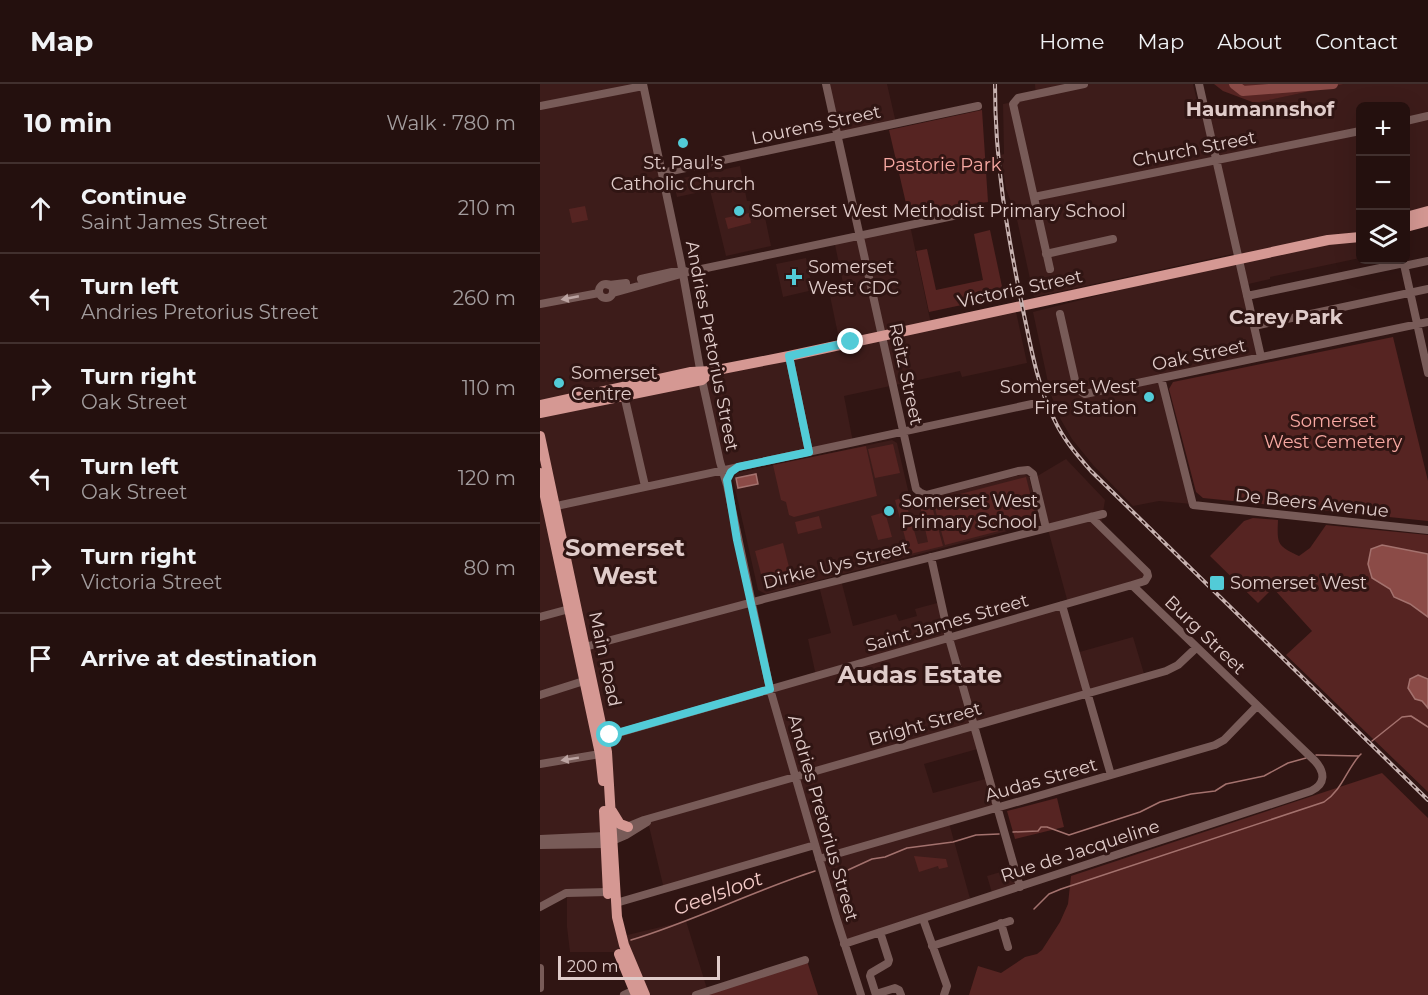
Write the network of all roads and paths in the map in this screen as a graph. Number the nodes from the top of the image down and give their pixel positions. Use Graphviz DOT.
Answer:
graph roads {
  1 [pos="826,84"];
  2 [pos="1084,84"];
  3 [pos="1199,84"];
  4 [pos="643,85"];
  5 [pos="540,106"];
  6 [pos="978,106"];
  7 [pos="1428,116"];
  8 [pos="1410,121"];
  9 [pos="1356,132"];
  10 [pos="837,136"];
  11 [pos="1216,160"];
  12 [pos="662,173"];
  13 [pos="1034,197"];
  14 [pos="1428,211"];
  15 [pos="972,213"];
  16 [pos="1410,216"];
  17 [pos="1428,221"];
  18 [pos="1410,226"];
  19 [pos="1356,230"];
  20 [pos="859,235"];
  21 [pos="1356,237"];
  22 [pos="1335,238"];
  23 [pos="1113,239"];
  24 [pos="1046,254"];
  25 [pos="1239,259"];
  26 [pos="1428,261"];
  27 [pos="1410,262"];
  28 [pos="1399,264"];
  29 [pos="1404,264"];
  30 [pos="1050,269"];
  31 [pos="682,273"];
  32 [pos="1428,289"];
  33 [pos="1411,292"];
  34 [pos="1247,296"];
  35 [pos="540,304"];
  36 [pos="1060,314"];
  37 [pos="1428,322"];
  38 [pos="1418,325"];
  39 [pos="1254,326"];
  40 [pos="882,336"];
  41 [pos="789,356"];
  42 [pos="1261,357"];
  43 [pos="1428,371"];
  44 [pos="701,375"];
  45 [pos="1161,378"];
  46 [pos="624,395"];
  47 [pos="1032,404"];
  48 [pos="540,405"];
  49 [pos="540,413"];
  50 [pos="903,432"];
  51 [pos="540,436"];
  52 [pos="809,452"];
  53 [pos="718,453"];
  54 [pos="738,467"];
  55 [pos="723,470"];
  56 [pos="540,473"];
  57 [pos="704,474"];
  58 [pos="727,483"];
  59 [pos="645,486"];
  60 [pos="551,507"];
  61 [pos="1103,514"];
  62 [pos="1091,517"];
  63 [pos="1046,528"];
  64 [pos="1428,530"];
  65 [pos="931,557"];
  66 [pos="1132,585"];
  67 [pos="751,603"];
  68 [pos="1062,605"];
  69 [pos="573,611"];
  70 [pos="544,616"];
  71 [pos="949,638"];
  72 [pos="581,647"];
  73 [pos="1196,648"];
  74 [pos="589,680"];
  75 [pos="770,689"];
  76 [pos="1088,693"];
  77 [pos="542,694"];
  78 [pos="1257,706"];
  79 [pos="975,726"];
  80 [pos="601,738"];
  81 [pos="600,754"];
  82 [pos="540,764"];
  83 [pos="1112,775"];
  84 [pos="795,777"];
  85 [pos="1322,782"];
  86 [pos="611,808"];
  87 [pos="998,808"];
  88 [pos="656,817"];
  89 [pos="628,827"];
  90 [pos="540,839"];
  91 [pos="609,839"];
  92 [pos="540,845"];
  93 [pos="815,845"];
  94 [pos="819,859"];
  95 [pos="1020,887"];
  96 [pos="608,892"];
  97 [pos="615,903"];
  98 [pos="540,907"];
  99 [pos="922,919"];
  100 [pos="880,933"];
  101 [pos="844,944"];
  102 [pos="932,946"];
  103 [pos="1008,947"];
  104 [pos="805,960"];
  105 [pos="540,968"];
  106 [pos="540,988"];
  107 [pos="636,992"];
  108 [pos="876,994"];
  109 [pos="696,995"];
  110 [pos="861,995"];
  111 [pos="901,995"];
  112 [pos="944,995"];
  1 -- 10 [label="street, Reitz Street"];
  2 -- 13 [label="street"];
  3 -- 11 [label="street"];
  4 -- 5 [label="street"];
  4 -- 12 [label="street, Andries Pretorius Street"];
  6 -- 10 [label="street, Lourens Street"];
  7 -- 8 [label="street"];
  9 -- 11 [label="street, Church Street"];
  10 -- 12 [label="street, Lourens Street"];
  10 -- 20 [label="street, Reitz Street"];
  11 -- 13 [label="street, Church Street"];
  11 -- 25 [label="street"];
  12 -- 31 [label="street, Andries Pretorius Street"];
  13 -- 24 [label="street"];
  14 -- 16 [label="main road"];
  15 -- 20 [label="street"];
  17 -- 18 [label="main road"];
  19 -- 22 [label="main road, Victoria Street"];
  20 -- 31 [label="street"];
  20 -- 40 [label="street, Reitz Street"];
  21 -- 22 [label="main road, Victoria Street"];
  22 -- 25 [label="main road, Victoria Street"];
  23 -- 24 [label="street"];
  24 -- 30 [label="street"];
  25 -- 34 [label="street"];
  25 -- 40 [label="main road, Victoria Street"];
  26 -- 27 [label="street"];
  28 -- 34 [label="street"];
  29 -- 33 [label="street"];
  31 -- 35 [label="street, one-way"];
  31 -- 44 [label="street, Andries Pretorius Street"];
  32 -- 33 [label="street"];
  33 -- 38 [label="street"];
  33 -- 39 [label="street"];
  34 -- 39 [label="street"];
  36 -- 45 [label="street, Oak Street"];
  37 -- 38 [label="street, Oak Street"];
  38 -- 42 [label="street, Oak Street"];
  38 -- 43 [label="street"];
  39 -- 42 [label="street"];
  40 -- 41 [label="main road, Victoria Street"];
  40 -- 50 [label="street, Reitz Street"];
  41 -- 44 [label="main road, Victoria Street"];
  41 -- 52 [label="street"];
  42 -- 45 [label="street, Oak Street"];
  44 -- 46 [label="main road"];
  44 -- 48 [label="main road, Victoria Street"];
  44 -- 53 [label="street, Andries Pretorius Street"];
  45 -- 64 [label="street, De Beers Avenue"];
  46 -- 49 [label="main road"];
  46 -- 59 [label="street"];
  47 -- 50 [label="street"];
  50 -- 52 [label="street"];
  50 -- 63 [label="street, Reitz Street"];
  51 -- 60 [label="main road, Main Road"];
  52 -- 54 [label="street"];
  53 -- 55 [label="street, Andries Pretorius Street"];
  53 -- 57 [label="street"];
  54 -- 55 [label="street"];
  54 -- 58 [label="street"];
  55 -- 57 [label="street"];
  55 -- 58 [label="street, Andries Pretorius Street"];
  56 -- 60 [label="main road, Main Road"];
  57 -- 59 [label="street"];
  58 -- 67 [label="street, Andries Pretorius Street"];
  59 -- 60 [label="street"];
  60 -- 69 [label="main road, Main Road"];
  61 -- 62 [label="street, Dirkie Uys Street"];
  62 -- 63 [label="street, Dirkie Uys Street"];
  62 -- 66 [label="street"];
  63 -- 65 [label="street, Dirkie Uys Street"];
  65 -- 67 [label="street, Dirkie Uys Street"];
  65 -- 71 [label="street"];
  66 -- 68 [label="street, Saint James Street"];
  66 -- 73 [label="street, Burg Street"];
  67 -- 72 [label="street, Dirkie Uys Street"];
  67 -- 75 [label="street, Andries Pretorius Street"];
  68 -- 71 [label="street, Saint James Street"];
  68 -- 76 [label="street"];
  69 -- 70 [label="street"];
  69 -- 72 [label="main road, Main Road"];
  71 -- 75 [label="street, Saint James Street"];
  71 -- 79 [label="street"];
  72 -- 74 [label="main road, Main Road"];
  73 -- 76 [label="street, Bright Street"];
  73 -- 78 [label="street, Burg Street"];
  74 -- 77 [label="street"];
  74 -- 80 [label="main road, Main Road"];
  75 -- 80 [label="street, Saint James Street"];
  75 -- 84 [label="street, Andries Pretorius Street"];
  76 -- 79 [label="street, Bright Street"];
  76 -- 83 [label="street"];
  78 -- 83 [label="street, Audas Street"];
  78 -- 85 [label="street, Burg Street"];
  79 -- 84 [label="street, Bright Street"];
  79 -- 87 [label="street"];
  80 -- 81 [label="main road, Main Road"];
  80 -- 86 [label="main road, Main Road"];
  81 -- 82 [label="street, one-way"];
  81 -- 91 [label="main road, Main Road"];
  83 -- 87 [label="street, Audas Street"];
  84 -- 88 [label="street, Bright Street"];
  84 -- 93 [label="street, Andries Pretorius Street"];
  85 -- 95 [label="street, Rue de Jacqueline"];
  86 -- 89 [label="main road"];
  86 -- 91 [label="main road, Main Road"];
  87 -- 94 [label="street, Audas Street"];
  87 -- 95 [label="street"];
  88 -- 89 [label="street, Bright Street"];
  88 -- 91 [label="street, Bright Street"];
  89 -- 91 [label="street, Bright Street"];
  90 -- 91 [label="street"];
  91 -- 92 [label="street"];
  91 -- 96 [label="main road, Main Road"];
  91 -- 97 [label="main road, Main Road"];
  93 -- 94 [label="street, Andries Pretorius Street"];
  93 -- 97 [label="street"];
  94 -- 101 [label="street, Andries Pretorius Street"];
  95 -- 99 [label="street, Rue de Jacqueline"];
  96 -- 98 [label="street"];
  96 -- 107 [label="main road, Main Road"];
  97 -- 107 [label="main road, Main Road"];
  99 -- 100 [label="street, Rue de Jacqueline"];
  99 -- 102 [label="street"];
  100 -- 101 [label="street, Rue de Jacqueline"];
  100 -- 108 [label="street"];
  101 -- 110 [label="street, Andries Pretorius Street"];
  102 -- 103 [label="street"];
  102 -- 112 [label="street"];
  104 -- 109 [label="street"];
  105 -- 106 [label="street"];
  108 -- 111 [label="street"];
}
